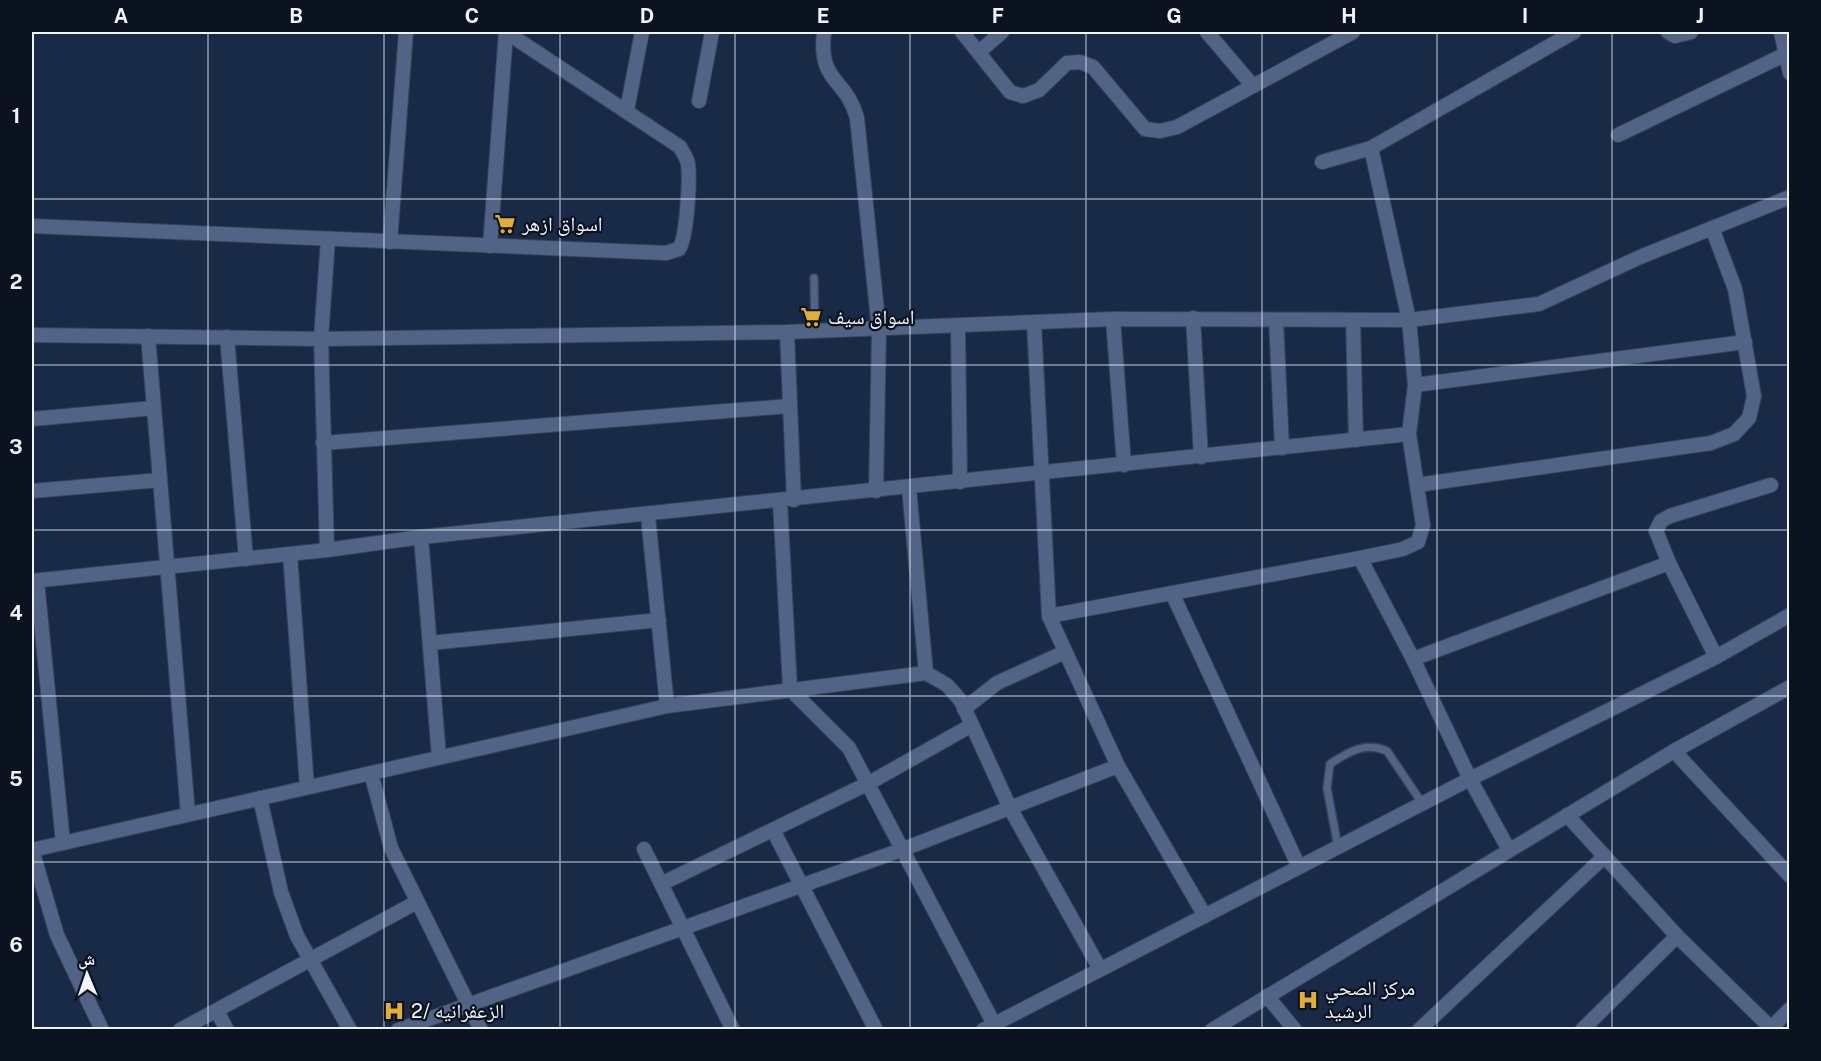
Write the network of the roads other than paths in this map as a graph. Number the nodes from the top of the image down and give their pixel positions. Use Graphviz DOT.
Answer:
graph roads {
  1 [pos="405,32"];
  2 [pos="506,32"];
  3 [pos="532,32"];
  4 [pos="642,32"];
  5 [pos="712,32"];
  6 [pos="824,32"];
  7 [pos="962,32"];
  8 [pos="1002,32"];
  9 [pos="1207,32"];
  10 [pos="1353,32"];
  11 [pos="1574,32"];
  12 [pos="1668,32"];
  13 [pos="1691,32"];
  14 [pos="1781,32"];
  15 [pos="529,46"];
  16 [pos="979,52"];
  17 [pos="1786,54"];
  18 [pos="1790,72"];
  19 [pos="1253,86"];
  20 [pos="699,101"];
  21 [pos="627,110"];
  22 [pos="1618,135"];
  23 [pos="1371,148"];
  24 [pos="1322,162"];
  25 [pos="1790,197"];
  26 [pos="32,226"];
  27 [pos="1712,228"];
  28 [pos="328,239"];
  29 [pos="390,242"];
  30 [pos="490,246"];
  31 [pos="814,278"];
  32 [pos="1193,318"];
  33 [pos="1113,319"];
  34 [pos="1276,320"];
  35 [pos="1353,320"];
  36 [pos="1409,320"];
  37 [pos="1034,323"];
  38 [pos="957,326"];
  39 [pos="879,330"];
  40 [pos="787,332"];
  41 [pos="815,332"];
  42 [pos="32,335"];
  43 [pos="148,336"];
  44 [pos="227,337"];
  45 [pos="321,339"];
  46 [pos="1745,342"];
  47 [pos="1414,385"];
  48 [pos="789,406"];
  49 [pos="154,408"];
  50 [pos="32,419"];
  51 [pos="1409,434"];
  52 [pos="1356,440"];
  53 [pos="323,443"];
  54 [pos="1282,448"];
  55 [pos="1201,457"];
  56 [pos="1124,465"];
  57 [pos="1043,473"];
  58 [pos="160,480"];
  59 [pos="960,482"];
  60 [pos="1417,485"];
  61 [pos="1771,485"];
  62 [pos="909,488"];
  63 [pos="32,491"];
  64 [pos="876,491"];
  65 [pos="787,501"];
  66 [pos="648,516"];
  67 [pos="421,537"];
  68 [pos="327,550"];
  69 [pos="291,554"];
  70 [pos="246,558"];
  71 [pos="1360,558"];
  72 [pos="1669,563"];
  73 [pos="167,567"];
  74 [pos="34,581"];
  75 [pos="1172,593"];
  76 [pos="1790,615"];
  77 [pos="1049,616"];
  78 [pos="659,620"];
  79 [pos="430,643"];
  80 [pos="1065,652"];
  81 [pos="1716,657"];
  82 [pos="1413,659"];
  83 [pos="926,673"];
  84 [pos="790,689"];
  85 [pos="1787,694"];
  86 [pos="667,706"];
  87 [pos="964,708"];
  88 [pos="972,725"];
  89 [pos="1674,751"];
  90 [pos="439,757"];
  91 [pos="1118,766"];
  92 [pos="370,773"];
  93 [pos="1470,778"];
  94 [pos="868,783"];
  95 [pos="307,787"];
  96 [pos="260,798"];
  97 [pos="1422,803"];
  98 [pos="1010,808"];
  99 [pos="188,814"];
  100 [pos="1567,815"];
  101 [pos="774,830"];
  102 [pos="63,843"];
  103 [pos="1338,847"];
  104 [pos="644,849"];
  105 [pos="32,850"];
  106 [pos="900,850"];
  107 [pos="1509,850"];
  108 [pos="1605,856"];
  109 [pos="1299,867"];
  110 [pos="1790,876"];
  111 [pos="663,883"];
  112 [pos="802,884"];
  113 [pos="417,902"];
  114 [pos="1205,916"];
  115 [pos="683,928"];
  116 [pos="1677,936"];
  117 [pos="312,960"];
  118 [pos="1100,969"];
  119 [pos="1267,996"];
  120 [pos="468,1004"];
  121 [pos="1790,1009"];
  122 [pos="217,1011"];
  123 [pos="988,1027"];
  124 [pos="728,1028"];
  125 [pos="102,1029"];
  126 [pos="180,1029"];
  127 [pos="226,1029"];
  128 [pos="350,1029"];
  129 [pos="398,1029"];
  130 [pos="481,1029"];
  131 [pos="876,1029"];
  132 [pos="1212,1029"];
  133 [pos="1295,1029"];
  134 [pos="1419,1029"];
  135 [pos="1582,1029"];
  136 [pos="1770,1029"];
  1 -- 29 [label="street"];
  2 -- 15 [label="street"];
  2 -- 30 [label="street"];
  3 -- 15 [label="street"];
  4 -- 21 [label="street"];
  5 -- 20 [label="street"];
  6 -- 39 [label="street"];
  7 -- 16 [label="street"];
  8 -- 16 [label="street"];
  9 -- 19 [label="street"];
  10 -- 19 [label="street"];
  11 -- 23 [label="street"];
  12 -- 13 [label="street"];
  14 -- 17 [label="street"];
  15 -- 21 [label="street"];
  16 -- 19 [label="street"];
  17 -- 18 [label="street"];
  17 -- 22 [label="street"];
  21 -- 30 [label="street"];
  23 -- 24 [label="street"];
  23 -- 36 [label="street"];
  25 -- 27 [label="street"];
  26 -- 28 [label="street"];
  27 -- 36 [label="street"];
  27 -- 46 [label="street"];
  28 -- 29 [label="street"];
  28 -- 45 [label="street"];
  29 -- 30 [label="street"];
  31 -- 41 [label="lane"];
  32 -- 33 [label="street"];
  32 -- 34 [label="street"];
  32 -- 55 [label="street"];
  33 -- 37 [label="street"];
  33 -- 56 [label="street"];
  34 -- 35 [label="street"];
  34 -- 54 [label="street"];
  35 -- 36 [label="street"];
  35 -- 52 [label="street"];
  36 -- 47 [label="street"];
  37 -- 38 [label="street"];
  37 -- 57 [label="street"];
  38 -- 39 [label="street"];
  38 -- 59 [label="street"];
  39 -- 41 [label="street"];
  39 -- 64 [label="street"];
  40 -- 41 [label="street"];
  40 -- 45 [label="street"];
  40 -- 48 [label="street"];
  42 -- 43 [label="street"];
  43 -- 44 [label="street"];
  43 -- 49 [label="street"];
  44 -- 45 [label="street"];
  44 -- 70 [label="street"];
  45 -- 53 [label="street"];
  46 -- 47 [label="street"];
  46 -- 60 [label="street"];
  47 -- 51 [label="street"];
  48 -- 53 [label="street"];
  48 -- 65 [label="street"];
  49 -- 50 [label="street"];
  49 -- 58 [label="street"];
  51 -- 52 [label="street"];
  51 -- 60 [label="street"];
  52 -- 54 [label="street"];
  53 -- 68 [label="street"];
  54 -- 55 [label="street"];
  55 -- 56 [label="street"];
  56 -- 57 [label="street"];
  57 -- 59 [label="street"];
  57 -- 77 [label="street"];
  58 -- 63 [label="street"];
  58 -- 73 [label="street"];
  59 -- 62 [label="street"];
  60 -- 71 [label="street"];
  61 -- 72 [label="street"];
  62 -- 64 [label="street"];
  62 -- 83 [label="street"];
  64 -- 65 [label="street"];
  65 -- 66 [label="street"];
  65 -- 84 [label="street"];
  66 -- 67 [label="street"];
  66 -- 78 [label="street"];
  67 -- 68 [label="street"];
  67 -- 79 [label="street"];
  68 -- 69 [label="street"];
  69 -- 70 [label="street"];
  69 -- 95 [label="street"];
  70 -- 73 [label="street"];
  71 -- 75 [label="street"];
  71 -- 82 [label="street"];
  72 -- 81 [label="street"];
  72 -- 82 [label="street"];
  73 -- 74 [label="street"];
  73 -- 99 [label="street"];
  74 -- 102 [label="street"];
  75 -- 77 [label="street"];
  75 -- 109 [label="street"];
  76 -- 81 [label="street"];
  77 -- 80 [label="street"];
  78 -- 79 [label="street"];
  78 -- 86 [label="street"];
  79 -- 90 [label="street"];
  80 -- 87 [label="street"];
  80 -- 91 [label="street"];
  81 -- 93 [label="street"];
  82 -- 93 [label="street"];
  83 -- 84 [label="street"];
  83 -- 87 [label="street"];
  84 -- 86 [label="street"];
  84 -- 94 [label="street"];
  85 -- 89 [label="street"];
  86 -- 90 [label="street"];
  87 -- 88 [label="street"];
  88 -- 94 [label="street"];
  88 -- 98 [label="street"];
  89 -- 100 [label="street"];
  89 -- 110 [label="street"];
  90 -- 92 [label="street"];
  91 -- 98 [label="street"];
  91 -- 114 [label="street"];
  92 -- 95 [label="street"];
  92 -- 113 [label="street"];
  93 -- 97 [label="street"];
  93 -- 107 [label="street"];
  94 -- 101 [label="street"];
  94 -- 106 [label="street"];
  95 -- 96 [label="street"];
  96 -- 99 [label="street"];
  96 -- 117 [label="street"];
  97 -- 103 [label="street"];
  97 -- 103 [label="lane"];
  98 -- 106 [label="street"];
  98 -- 118 [label="street"];
  99 -- 102 [label="street"];
  100 -- 107 [label="street"];
  100 -- 108 [label="street"];
  101 -- 111 [label="street"];
  101 -- 112 [label="street"];
  102 -- 105 [label="street"];
  103 -- 109 [label="street"];
  104 -- 111 [label="street"];
  105 -- 125 [label="street"];
  106 -- 112 [label="street"];
  106 -- 123 [label="street"];
  107 -- 119 [label="street"];
  108 -- 116 [label="street"];
  108 -- 134 [label="street"];
  109 -- 114 [label="street"];
  111 -- 115 [label="street"];
  112 -- 115 [label="street"];
  112 -- 131 [label="street"];
  113 -- 117 [label="street"];
  113 -- 120 [label="street"];
  114 -- 118 [label="street"];
  115 -- 120 [label="street"];
  115 -- 124 [label="street"];
  116 -- 135 [label="street"];
  116 -- 136 [label="street"];
  117 -- 122 [label="street"];
  117 -- 128 [label="street"];
  118 -- 123 [label="street"];
  119 -- 132 [label="street"];
  119 -- 133 [label="street"];
  120 -- 129 [label="street"];
  120 -- 130 [label="street"];
  121 -- 136 [label="street"];
  122 -- 126 [label="street"];
  122 -- 127 [label="street"];
}
